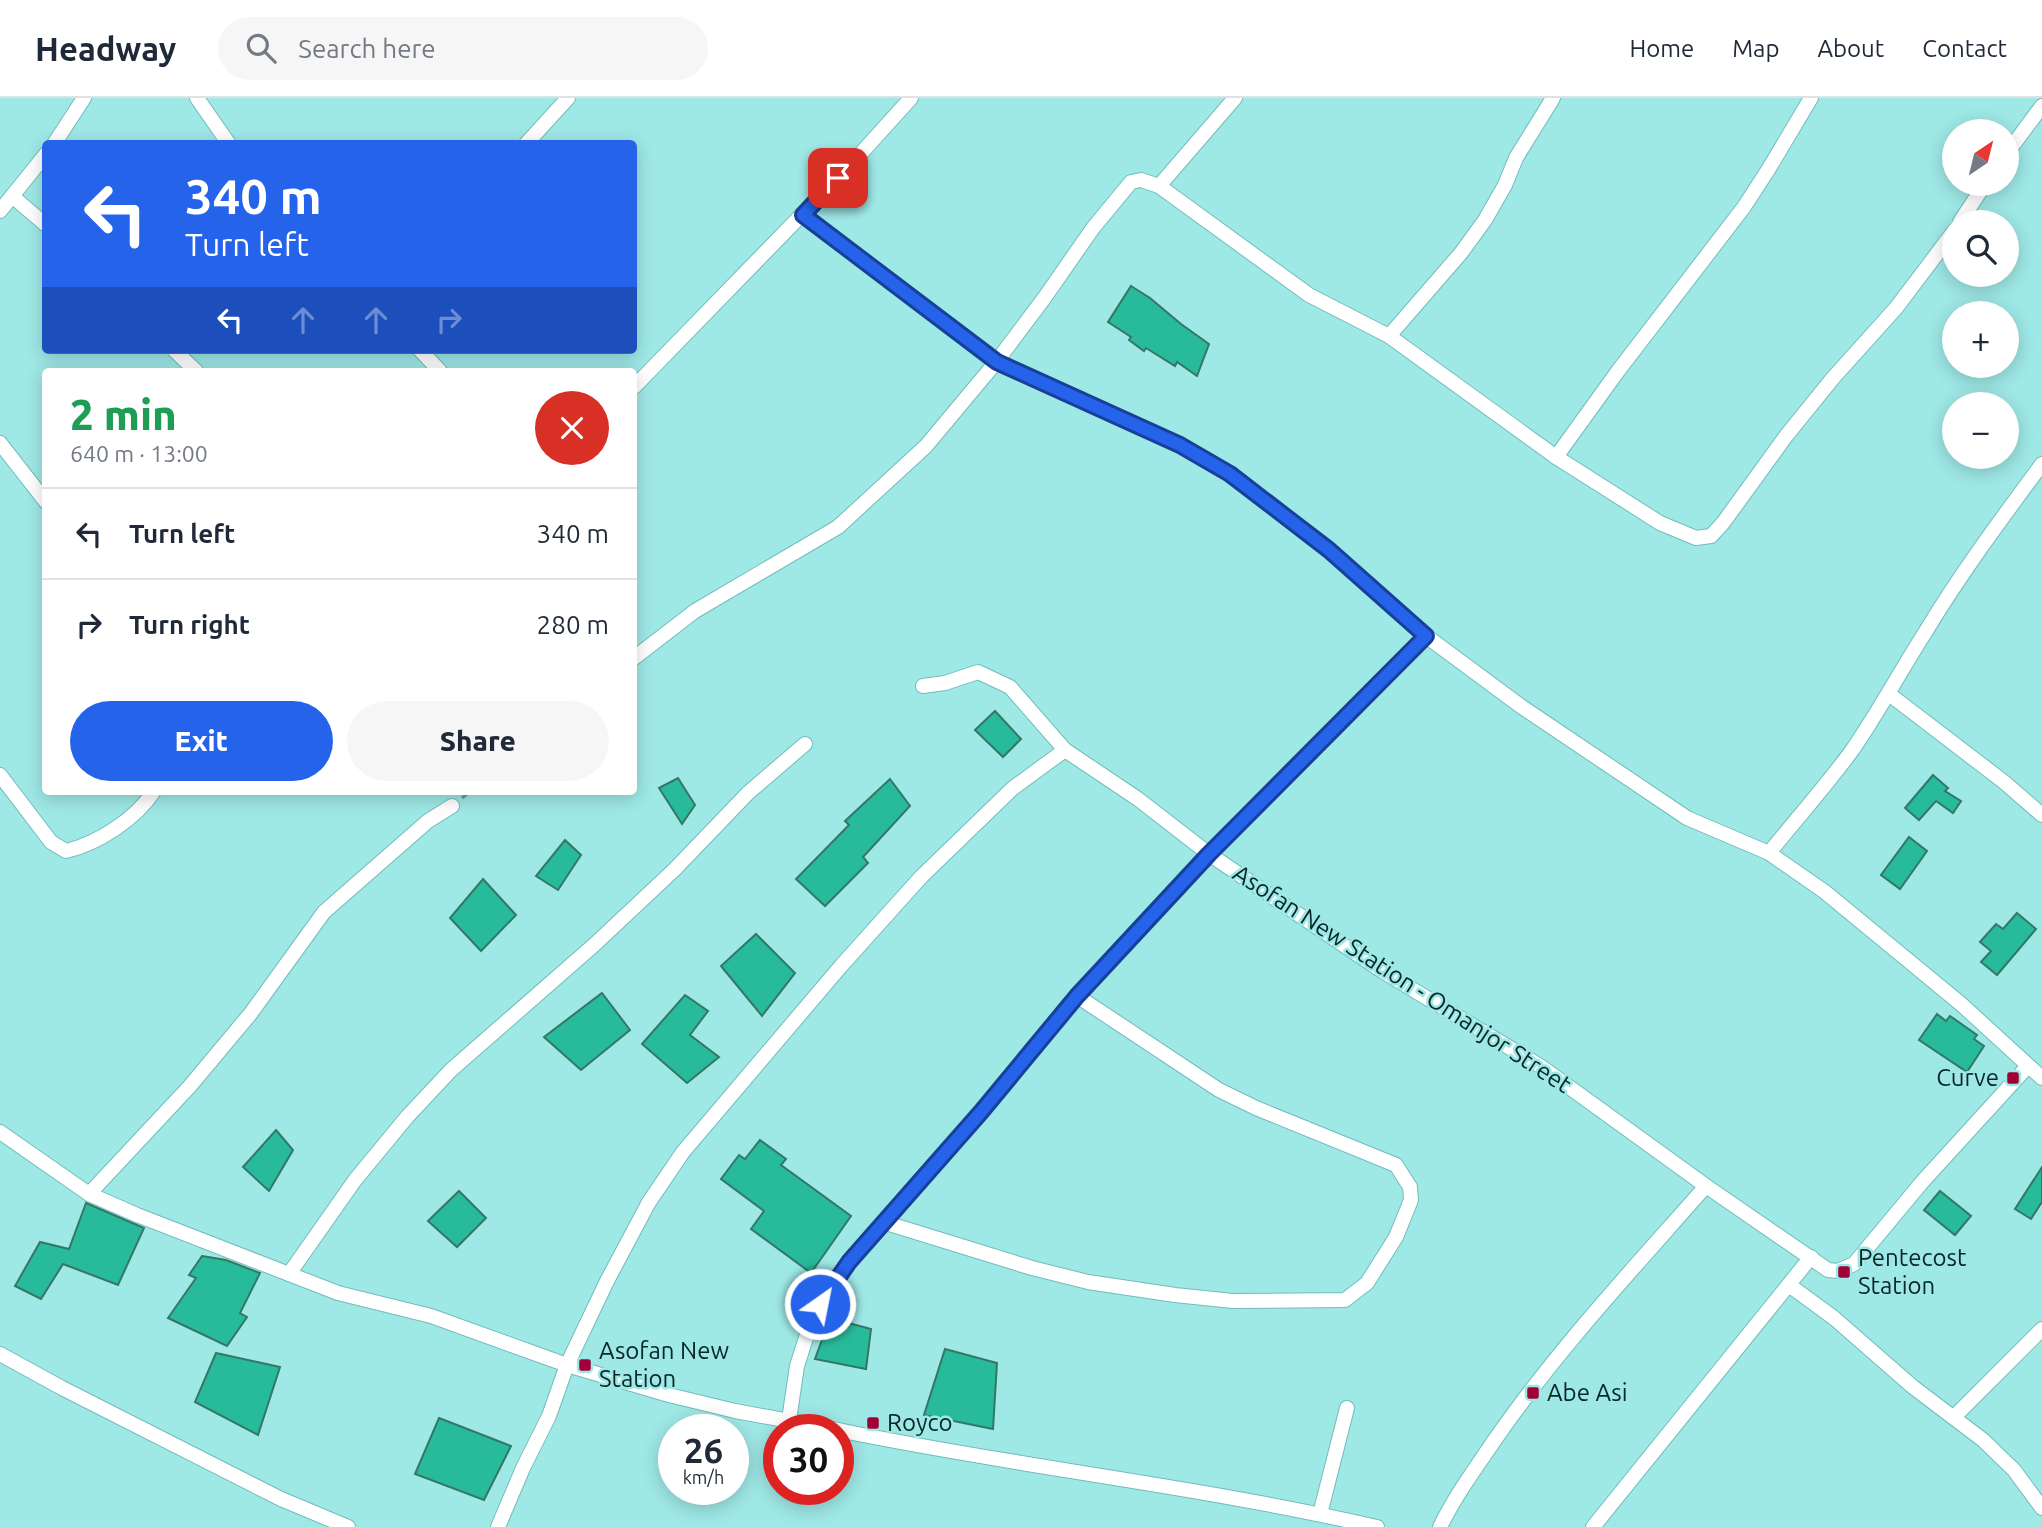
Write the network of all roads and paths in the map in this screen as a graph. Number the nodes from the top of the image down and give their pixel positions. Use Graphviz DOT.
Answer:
graph roads {
  1 [pos="84,98"];
  2 [pos="197,98"];
  3 [pos="568,98"];
  4 [pos="911,98"];
  5 [pos="1235,98"];
  6 [pos="1553,98"];
  7 [pos="1811,98"];
  8 [pos="2042,106"];
  9 [pos="2020,136"];
  10 [pos="57,140"];
  11 [pos="226,140"];
  12 [pos="530,140"];
  13 [pos="42,159"];
  14 [pos="1159,186"];
  15 [pos="12,196"];
  16 [pos="0,211"];
  17 [pos="803,215"];
  18 [pos="42,222"];
  19 [pos="1942,247"];
  20 [pos="1390,336"];
  21 [pos="178,354"];
  22 [pos="423,354"];
  23 [pos="997,362"];
  24 [pos="193,368"];
  25 [pos="437,368"];
  26 [pos="637,384"];
  27 [pos="0,443"];
  28 [pos="1556,457"];
  29 [pos="2042,464"];
  30 [pos="42,497"];
  31 [pos="1426,636"];
  32 [pos="637,656"];
  33 [pos="923,686"];
  34 [pos="1889,694"];
  35 [pos="805,744"];
  36 [pos="1065,750"];
  37 [pos="0,775"];
  38 [pos="150,795"];
  39 [pos="452,806"];
  40 [pos="2042,815"];
  41 [pos="1769,853"];
  42 [pos="1209,854"];
  43 [pos="1077,996"];
  44 [pos="2028,1066"];
  45 [pos="2042,1078"];
  46 [pos="0,1132"];
  47 [pos="1706,1186"];
  48 [pos="89,1194"];
  49 [pos="883,1222"];
  50 [pos="1811,1257"];
  51 [pos="289,1273"];
  52 [pos="1789,1285"];
  53 [pos="2042,1329"];
  54 [pos="0,1354"];
  55 [pos="567,1365"];
  56 [pos="1347,1408"];
  57 [pos="790,1414"];
  58 [pos="763,1415"];
  59 [pos="1954,1417"];
  60 [pos="854,1433"];
  61 [pos="2042,1508"];
  62 [pos="1320,1514"];
  63 [pos="348,1527"];
  64 [pos="498,1527"];
  65 [pos="1377,1527"];
  66 [pos="1440,1527"];
  67 [pos="1593,1527"];
  1 -- 10 [label="street"];
  2 -- 11 [label="street"];
  3 -- 12 [label="street"];
  4 -- 17 [label="street"];
  5 -- 14 [label="street"];
  6 -- 20 [label="street"];
  7 -- 28 [label="street"];
  8 -- 9 [label="street"];
  13 -- 15 [label="street"];
  14 -- 20 [label="street"];
  14 -- 23 [label="street"];
  15 -- 16 [label="street"];
  15 -- 18 [label="street"];
  17 -- 23 [label="street"];
  17 -- 26 [label="street"];
  19 -- 28 [label="street"];
  20 -- 28 [label="street"];
  21 -- 24 [label="street"];
  22 -- 25 [label="street"];
  23 -- 31 [label="street"];
  23 -- 32 [label="street"];
  27 -- 30 [label="street"];
  29 -- 34 [label="street"];
  31 -- 41 [label="street"];
  31 -- 42 [label="street"];
  33 -- 36 [label="street, Asofan New Station - Omanjor Street"];
  34 -- 40 [label="street"];
  34 -- 41 [label="street"];
  35 -- 51 [label="street"];
  36 -- 42 [label="street, Asofan New Station - Omanjor Street"];
  36 -- 55 [label="street"];
  37 -- 38 [label="street"];
  39 -- 48 [label="street"];
  41 -- 44 [label="street"];
  42 -- 43 [label="street"];
  42 -- 47 [label="street, Asofan New Station - Omanjor Street"];
  43 -- 49 [label="street"];
  43 -- 49 [label="street"];
  44 -- 45 [label="street"];
  44 -- 50 [label="street, Asofan New Station - Omanjor Street"];
  46 -- 48 [label="street"];
  47 -- 50 [label="street, Asofan New Station - Omanjor Street"];
  47 -- 66 [label="street"];
  48 -- 51 [label="street"];
  49 -- 57 [label="street"];
  50 -- 52 [label="street"];
  51 -- 55 [label="street"];
  52 -- 59 [label="street"];
  52 -- 67 [label="street"];
  53 -- 59 [label="street"];
  54 -- 63 [label="street"];
  55 -- 58 [label="street"];
  55 -- 64 [label="street"];
  56 -- 62 [label="street"];
  59 -- 61 [label="street"];
  60 -- 62 [label="street"];
  62 -- 65 [label="street"];
}
